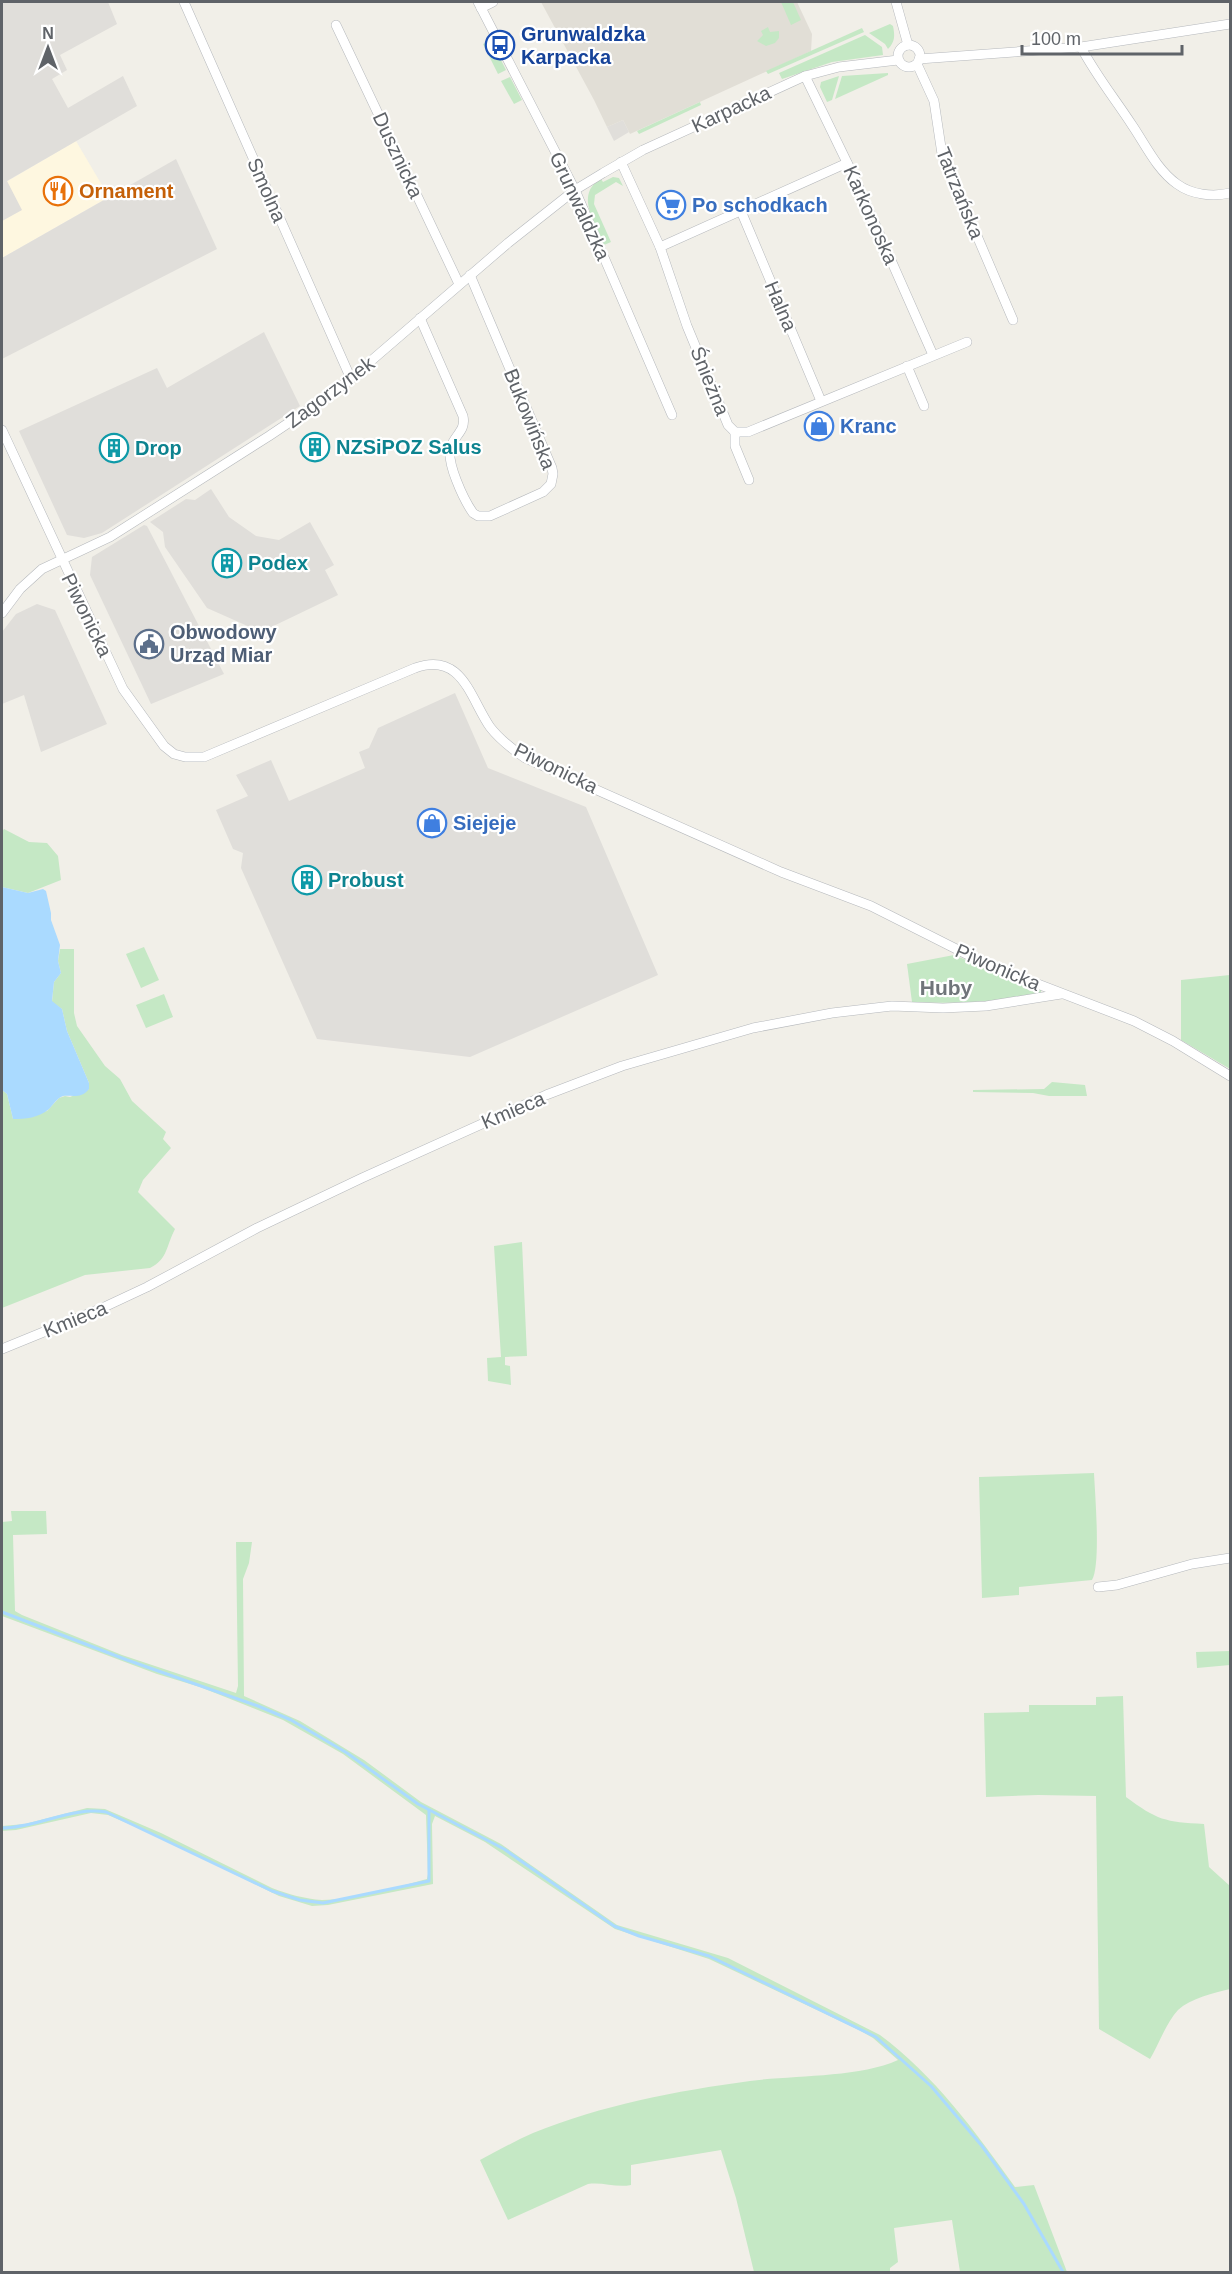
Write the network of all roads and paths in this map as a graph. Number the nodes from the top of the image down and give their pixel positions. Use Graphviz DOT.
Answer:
graph roads {
  1 [pos="184,2"];
  2 [pos="493,2"];
  3 [pos="896,2"];
  4 [pos="479,5"];
  5 [pos="1230,24"];
  6 [pos="336,25"];
  7 [pos="908,45"];
  8 [pos="1081,46"];
  9 [pos="898,60"];
  10 [pos="918,62"];
  11 [pos="805,76"];
  12 [pos="621,162"];
  13 [pos="847,163"];
  14 [pos="575,190"];
  15 [pos="1230,193"];
  16 [pos="741,211"];
  17 [pos="660,247"];
  18 [pos="470,275"];
  19 [pos="459,284"];
  20 [pos="420,318"];
  21 [pos="1013,320"];
  22 [pos="968,342"];
  23 [pos="933,355"];
  24 [pos="907,366"];
  25 [pos="351,379"];
  26 [pos="821,401"];
  27 [pos="924,406"];
  28 [pos="672,415"];
  29 [pos="2,430"];
  30 [pos="735,432"];
  31 [pos="749,480"];
  32 [pos="61,560"];
  33 [pos="2,613"];
  34 [pos="1061,994"];
  35 [pos="1230,1076"];
  36 [pos="2,1349"];
  37 [pos="1230,1558"];
  38 [pos="1098,1587"];
  1 -- 25 [label="street, Smolna"];
  2 -- 4 [label="street"];
  3 -- 7 [label="street"];
  4 -- 14 [label="street, Grunwaldzka"];
  5 -- 8 [label="street"];
  6 -- 19 [label="street, Dusznicka"];
  7 -- 9 [label="street"];
  7 -- 10 [label="street"];
  8 -- 10 [label="street"];
  8 -- 15 [label="street"];
  9 -- 10 [label="street"];
  9 -- 11 [label="street, Karpacka"];
  10 -- 21 [label="street, Tatrzańska"];
  11 -- 12 [label="street, Karpacka"];
  11 -- 13 [label="street, Karkonoska"];
  12 -- 14 [label="street, Karpacka"];
  12 -- 17 [label="street, Śnieżna"];
  13 -- 16 [label="street"];
  13 -- 23 [label="street, Karkonoska"];
  14 -- 18 [label="street, Zagorzynek"];
  14 -- 28 [label="street, Grunwaldzka"];
  16 -- 17 [label="street"];
  16 -- 26 [label="street, Halna"];
  17 -- 30 [label="street, Śnieżna"];
  18 -- 19 [label="street, Zagorzynek"];
  18 -- 20 [label="street, Bukowińska"];
  19 -- 20 [label="street, Zagorzynek"];
  20 -- 25 [label="street, Zagorzynek"];
  22 -- 23 [label="street, Śnieżna"];
  23 -- 24 [label="street, Śnieżna"];
  24 -- 26 [label="street, Śnieżna"];
  24 -- 27 [label="street"];
  25 -- 32 [label="street, Zagorzynek"];
  26 -- 30 [label="street, Śnieżna"];
  29 -- 32 [label="street, Piwonicka"];
  30 -- 31 [label="street"];
  32 -- 33 [label="street, Zagorzynek"];
  32 -- 34 [label="street, Piwonicka"];
  34 -- 35 [label="street, Piwonicka"];
  34 -- 36 [label="street, Kmieca"];
  37 -- 38 [label="street"];
}
